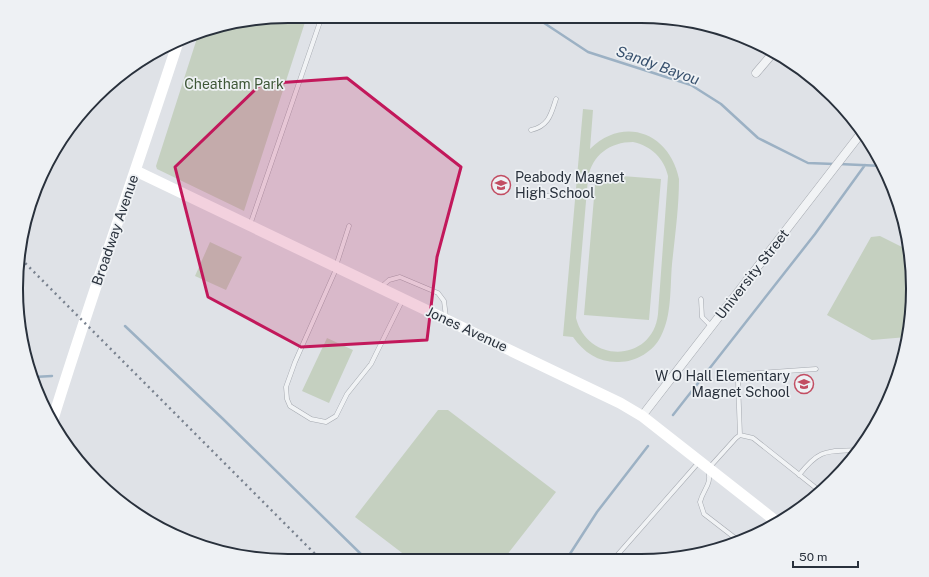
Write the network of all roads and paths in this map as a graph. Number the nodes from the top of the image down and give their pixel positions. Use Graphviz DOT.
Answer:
graph roads {
  1 [pos="320,23"];
  2 [pos="176,48"];
  3 [pos="770,57"];
  4 [pos="756,73"];
  5 [pos="556,99"];
  6 [pos="531,130"];
  7 [pos="858,137"];
  8 [pos="136,171"];
  9 [pos="542,196"];
  10 [pos="573,196"];
  11 [pos="250,226"];
  12 [pos="349,226"];
  13 [pos="336,267"];
  14 [pos="380,288"];
  15 [pos="403,299"];
  16 [pos="701,299"];
  17 [pos="446,320"];
  18 [pos="711,326"];
  19 [pos="816,369"];
  20 [pos="54,413"];
  21 [pos="642,416"];
  22 [pos="740,435"];
  23 [pos="850,451"];
  24 [pos="699,461"];
  25 [pos="708,469"];
  26 [pos="799,475"];
  27 [pos="816,488"];
  28 [pos="772,519"];
  29 [pos="734,537"];
  30 [pos="618,554"];
  1 -- 11 [label="lane"];
  2 -- 8 [label="street, Broadway Avenue"];
  3 -- 4 [label="street"];
  5 -- 6 [label="lane"];
  7 -- 18 [label="street, University Street"];
  8 -- 11 [label="street, Jones Avenue"];
  8 -- 20 [label="street, Broadway Avenue"];
  9 -- 10 [label="lane"];
  11 -- 13 [label="street, Jones Avenue"];
  12 -- 13 [label="lane"];
  13 -- 14 [label="street, Jones Avenue"];
  13 -- 15 [label="lane"];
  14 -- 15 [label="street, Jones Avenue"];
  14 -- 17 [label="lane"];
  15 -- 17 [label="street, Jones Avenue"];
  16 -- 18 [label="lane"];
  17 -- 21 [label="street, Jones Avenue"];
  18 -- 21 [label="street, University Street"];
  19 -- 22 [label="lane"];
  21 -- 24 [label="street, Jones Avenue"];
  22 -- 25 [label="lane"];
  22 -- 26 [label="lane"];
  23 -- 26 [label="lane"];
  24 -- 25 [label="street, Jones Avenue"];
  24 -- 30 [label="lane"];
  25 -- 28 [label="street, Jones Avenue"];
  25 -- 29 [label="lane"];
  26 -- 27 [label="lane"];
}
